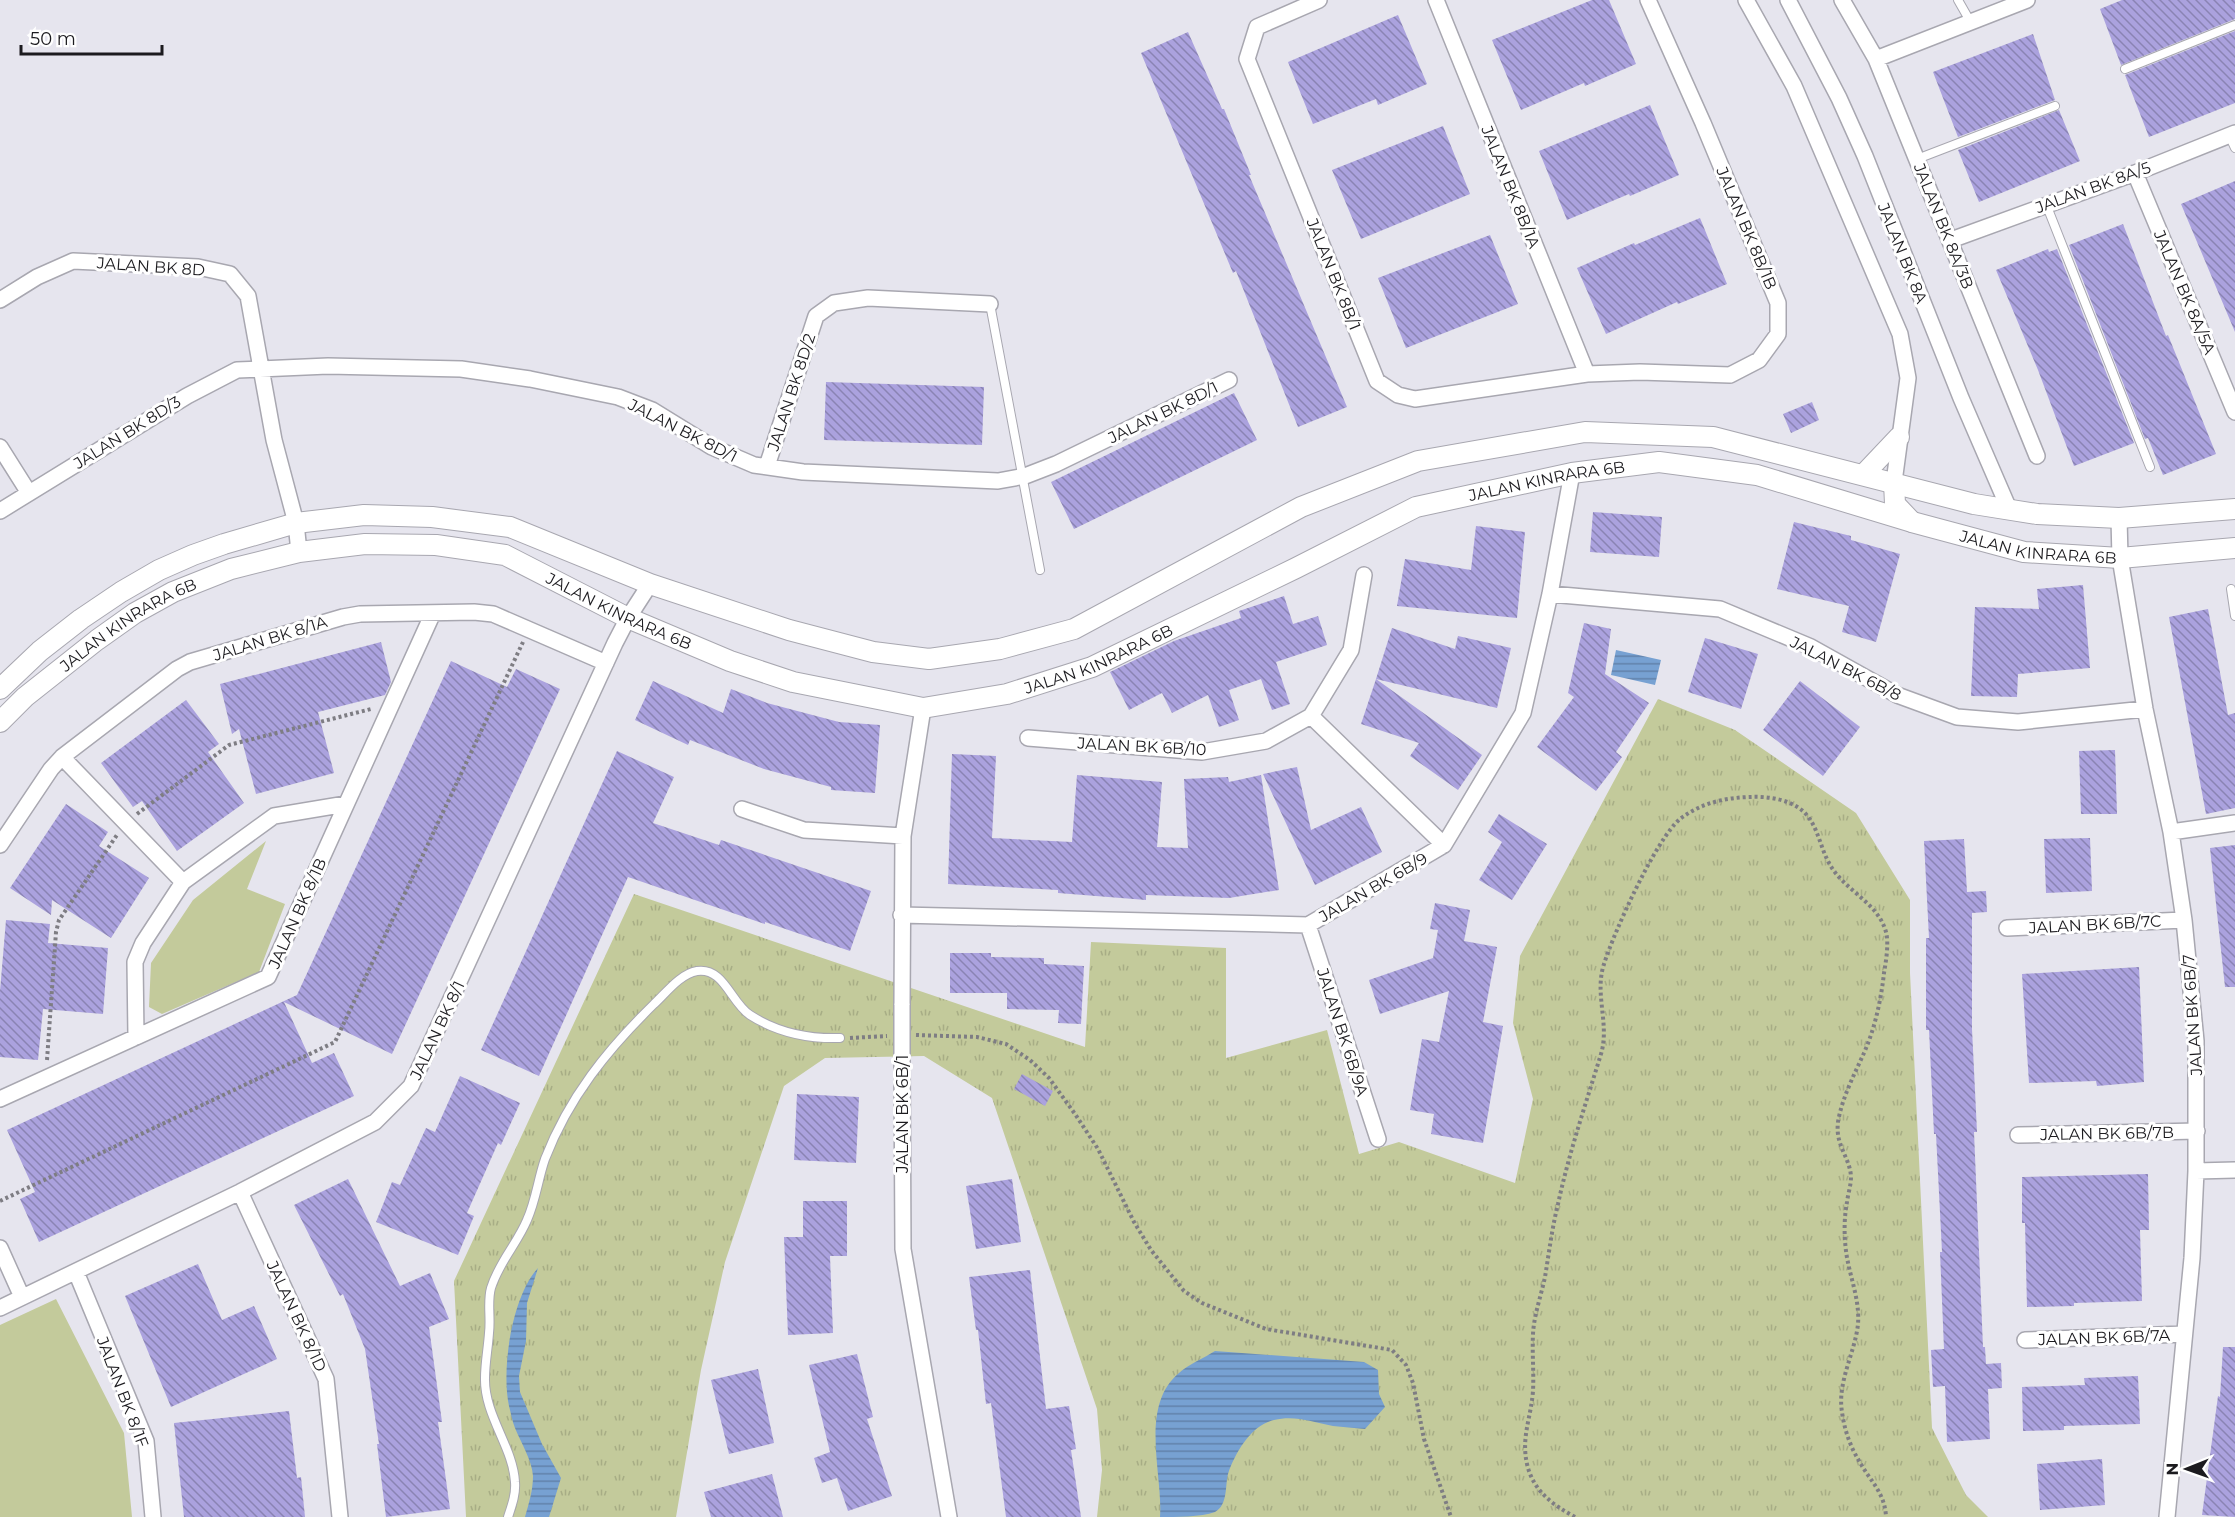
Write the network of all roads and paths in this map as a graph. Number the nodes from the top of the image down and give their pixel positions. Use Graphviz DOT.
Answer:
graph roads {
  1 [pos="1319,0"];
  2 [pos="1436,0"];
  3 [pos="1648,0"];
  4 [pos="1746,0"];
  5 [pos="1788,0"];
  6 [pos="1842,0"];
  7 [pos="1958,0"];
  8 [pos="2027,0"];
  9 [pos="1970,21"];
  10 [pos="2235,25"];
  11 [pos="1876,59"];
  12 [pos="2126,69"];
  13 [pos="2055,106"];
  14 [pos="2233,139"];
  15 [pos="1917,159"];
  16 [pos="2135,172"];
  17 [pos="2046,204"];
  18 [pos="1951,240"];
  19 [pos="0,300"];
  20 [pos="990,304"];
  21 [pos="260,368"];
  22 [pos="1587,374"];
  23 [pos="1229,380"];
  24 [pos="2235,412"];
  25 [pos="1899,437"];
  26 [pos="0,447"];
  27 [pos="2037,456"];
  28 [pos="767,466"];
  29 [pos="2150,467"];
  30 [pos="1572,473"];
  31 [pos="1864,474"];
  32 [pos="1022,477"];
  33 [pos="1894,482"];
  34 [pos="30,493"];
  35 [pos="2009,509"];
  36 [pos="2235,509"];
  37 [pos="0,511"];
  38 [pos="2119,518"];
  39 [pos="1912,522"];
  40 [pos="296,524"];
  41 [pos="2235,548"];
  42 [pos="298,552"];
  43 [pos="2120,558"];
  44 [pos="1040,570"];
  45 [pos="1364,575"];
  46 [pos="650,584"];
  47 [pos="2231,589"];
  48 [pos="1550,594"];
  49 [pos="434,613"];
  50 [pos="2235,616"];
  51 [pos="628,618"];
  52 [pos="529,629"];
  53 [pos="606,663"];
  54 [pos="0,689"];
  55 [pos="923,708"];
  56 [pos="2145,709"];
  57 [pos="1311,716"];
  58 [pos="0,722"];
  59 [pos="1028,738"];
  60 [pos="62,757"];
  61 [pos="346,804"];
  62 [pos="742,809"];
  63 [pos="2235,823"];
  64 [pos="2171,832"];
  65 [pos="903,836"];
  66 [pos="0,845"];
  67 [pos="1444,846"];
  68 [pos="183,882"];
  69 [pos="901,915"];
  70 [pos="2184,920"];
  71 [pos="1308,925"];
  72 [pos="2007,928"];
  73 [pos="909,1035"];
  74 [pos="897,1036"];
  75 [pos="136,1038"];
  76 [pos="840,1038"];
  77 [pos="0,1099"];
  78 [pos="2196,1131"];
  79 [pos="2018,1135"];
  80 [pos="1378,1139"];
  81 [pos="2235,1170"];
  82 [pos="2196,1171"];
  83 [pos="240,1192"];
  84 [pos="0,1201"];
  85 [pos="0,1248"];
  86 [pos="76,1272"];
  87 [pos="22,1297"];
  88 [pos="0,1308"];
  89 [pos="2184,1334"];
  90 [pos="2025,1340"];
  91 [pos="153,1517"];
  92 [pos="340,1517"];
  93 [pos="508,1517"];
  94 [pos="949,1517"];
  95 [pos="1451,1517"];
  96 [pos="1575,1517"];
  97 [pos="1886,1517"];
  98 [pos="2167,1517"];
  1 -- 22 [label="street, JALAN BK 8B/1"];
  2 -- 22 [label="street, JALAN BK 8B/1A"];
  3 -- 22 [label="street, JALAN BK 8B/1B"];
  4 -- 25 [label="street, JALAN BK 8A"];
  5 -- 35 [label="street, JALAN BK 8A"];
  6 -- 11 [label="street, JALAN BK 8A/3B"];
  7 -- 9 [label="lane"];
  8 -- 9 [label="street"];
  9 -- 11 [label="street"];
  10 -- 12 [label="lane"];
  11 -- 15 [label="street, JALAN BK 8A/3B"];
  13 -- 15 [label="lane"];
  14 -- 16 [label="street, JALAN BK 8A/5"];
  15 -- 18 [label="street, JALAN BK 8A/3B"];
  16 -- 17 [label="street, JALAN BK 8A/5"];
  16 -- 24 [label="street, JALAN BK 8A/5A"];
  17 -- 18 [label="street, JALAN BK 8A/5"];
  17 -- 29 [label="lane"];
  18 -- 27 [label="street, JALAN BK 8A/3B"];
  19 -- 21 [label="street, JALAN BK 8D"];
  20 -- 28 [label="street, JALAN BK 8D/2"];
  20 -- 32 [label="lane"];
  21 -- 28 [label="street, JALAN BK 8D/1"];
  21 -- 34 [label="street, JALAN BK 8D/3"];
  21 -- 40 [label="street, JALAN BK 8D"];
  23 -- 32 [label="street, JALAN BK 8D/1"];
  25 -- 31 [label="street"];
  25 -- 33 [label="street, JALAN BK 8A"];
  26 -- 34 [label="street"];
  28 -- 32 [label="street, JALAN BK 8D/1"];
  30 -- 39 [label="street, JALAN KINRARA 6B"];
  30 -- 48 [label="street, JALAN BK 6B/9"];
  30 -- 55 [label="street, JALAN KINRARA 6B"];
  31 -- 33 [label="street, JALAN KINRARA 6B"];
  31 -- 46 [label="street, JALAN KINRARA 6B"];
  32 -- 44 [label="lane"];
  33 -- 35 [label="street, JALAN KINRARA 6B"];
  33 -- 39 [label="street"];
  34 -- 37 [label="street, JALAN BK 8D/3"];
  35 -- 38 [label="street, JALAN KINRARA 6B"];
  36 -- 38 [label="street, JALAN KINRARA 6B"];
  38 -- 43 [label="street, JALAN BK 6B/7"];
  39 -- 43 [label="street, JALAN KINRARA 6B"];
  40 -- 42 [label="street"];
  40 -- 46 [label="street, JALAN KINRARA 6B"];
  40 -- 54 [label="street, JALAN KINRARA 6B"];
  41 -- 43 [label="street, JALAN KINRARA 6B"];
  42 -- 51 [label="street, JALAN KINRARA 6B"];
  42 -- 58 [label="street, JALAN KINRARA 6B"];
  43 -- 56 [label="street, JALAN BK 6B/7"];
  45 -- 57 [label="street, JALAN BK 6B/10"];
  46 -- 51 [label="street, JALAN BK 8/1"];
  47 -- 50 [label="lane"];
  48 -- 56 [label="street, JALAN BK 6B/8"];
  48 -- 67 [label="street, JALAN BK 6B/9"];
  49 -- 52 [label="street, JALAN BK 8/1A"];
  49 -- 60 [label="street, JALAN BK 8/1A"];
  49 -- 61 [label="street, JALAN BK 8/1B"];
  51 -- 53 [label="street, JALAN BK 8/1"];
  51 -- 55 [label="street, JALAN KINRARA 6B"];
  52 -- 53 [label="street, JALAN BK 8/1A"];
  52 -- 84 [label="path"];
  53 -- 83 [label="street, JALAN BK 8/1"];
  55 -- 65 [label="street, JALAN BK 6B/1"];
  56 -- 64 [label="street, JALAN BK 6B/7"];
  57 -- 59 [label="street, JALAN BK 6B/10"];
  57 -- 67 [label="street"];
  60 -- 66 [label="street, JALAN BK 8/1A"];
  60 -- 68 [label="street"];
  61 -- 68 [label="street"];
  61 -- 75 [label="street, JALAN BK 8/1B"];
  62 -- 65 [label="street"];
  63 -- 64 [label="street"];
  64 -- 70 [label="street, JALAN BK 6B/7"];
  65 -- 69 [label="street, JALAN BK 6B/1"];
  67 -- 71 [label="street, JALAN BK 6B/9"];
  68 -- 75 [label="street"];
  69 -- 71 [label="street, JALAN BK 6B/9"];
  69 -- 94 [label="street, JALAN BK 6B/1, bridge"];
  70 -- 72 [label="street, JALAN BK 6B/7C"];
  70 -- 78 [label="street, JALAN BK 6B/7"];
  71 -- 80 [label="street, JALAN BK 6B/9A"];
  73 -- 95 [label="path"];
  74 -- 76 [label="path"];
  75 -- 77 [label="street, JALAN BK 8/1B"];
  76 -- 93 [label="lane"];
  78 -- 79 [label="street, JALAN BK 6B/7B"];
  78 -- 82 [label="street, JALAN BK 6B/7"];
  81 -- 82 [label="street"];
  82 -- 89 [label="street, JALAN BK 6B/7"];
  83 -- 86 [label="street, JALAN BK 8/1"];
  83 -- 92 [label="street, JALAN BK 8/1D"];
  85 -- 87 [label="street"];
  86 -- 87 [label="street, JALAN BK 8/1"];
  86 -- 91 [label="street, JALAN BK 8/1F"];
  87 -- 88 [label="street, JALAN BK 8/1"];
  89 -- 90 [label="street, JALAN BK 6B/7A"];
  89 -- 98 [label="street, JALAN BK 6B/7"];
  96 -- 97 [label="path"];
}
